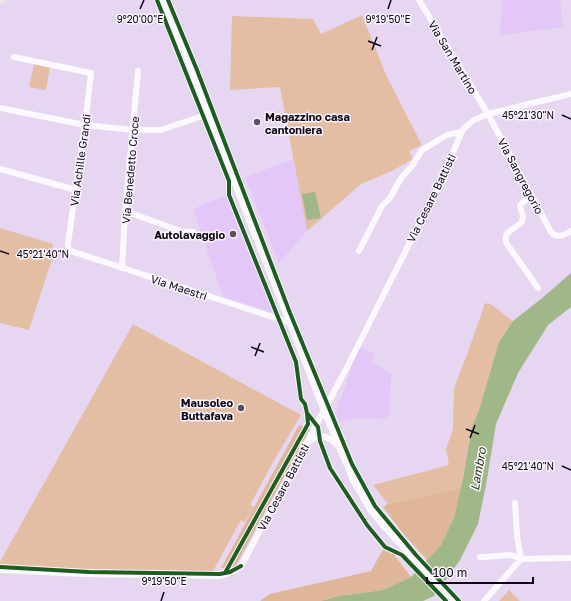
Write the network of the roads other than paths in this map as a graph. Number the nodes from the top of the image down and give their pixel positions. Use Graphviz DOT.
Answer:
graph roads {
  1 [pos="160,0"];
  2 [pos="167,0"];
  3 [pos="419,0"];
  4 [pos="14,57"];
  5 [pos="138,71"];
  6 [pos="199,90"];
  7 [pos="571,94"];
  8 [pos="0,108"];
  9 [pos="208,114"];
  10 [pos="488,114"];
  11 [pos="85,125"];
  12 [pos="133,130"];
  13 [pos="461,132"];
  14 [pos="0,169"];
  15 [pos="76,190"];
  16 [pos="531,197"];
  17 [pos="125,213"];
  18 [pos="571,231"];
  19 [pos="193,232"];
  20 [pos="68,247"];
  21 [pos="359,251"];
  22 [pos="122,268"];
  23 [pos="538,288"];
  24 [pos="291,322"];
  25 [pos="325,410"];
  26 [pos="306,444"];
  27 [pos="339,447"];
  28 [pos="515,503"];
  29 [pos="480,556"];
  30 [pos="571,558"];
  31 [pos="521,559"];
  32 [pos="0,570"];
  33 [pos="452,600"];
  34 [pos="484,601"];
  1 -- 6 [label="street"];
  2 -- 6 [label="street"];
  3 -- 10 [label="street, Via San Martino"];
  4 -- 11 [label="street, Via Achille Grandi"];
  5 -- 12 [label="street, Via Benedetto Croce"];
  6 -- 9 [label="street"];
  7 -- 10 [label="street, Via Cesare Battisti"];
  8 -- 11 [label="street"];
  9 -- 12 [label="street"];
  9 -- 24 [label="street"];
  10 -- 13 [label="street, Via Cesare Battisti"];
  10 -- 16 [label="street, Via Sangregorio"];
  11 -- 12 [label="street"];
  11 -- 15 [label="street, Via Achille Grandi"];
  12 -- 17 [label="street, Via Benedetto Croce"];
  13 -- 21 [label="street"];
  13 -- 25 [label="street, Via Cesare Battisti"];
  14 -- 15 [label="street"];
  15 -- 20 [label="street, Via Achille Grandi"];
  16 -- 18 [label="street, Via Sangregorio"];
  16 -- 23 [label="street"];
  17 -- 19 [label="street"];
  17 -- 22 [label="street, Via Benedetto Croce"];
  20 -- 22 [label="street, Via Maestri"];
  22 -- 24 [label="street, Via Maestri"];
  24 -- 25 [label="street"];
  25 -- 26 [label="street, Via Cesare Battisti"];
  25 -- 27 [label="street"];
  26 -- 27 [label="street"];
  26 -- 32 [label="street, Via Cesare Battisti"];
  27 -- 33 [label="street"];
  28 -- 31 [label="street"];
  29 -- 31 [label="street"];
  30 -- 31 [label="street"];
  31 -- 34 [label="street"];
}
